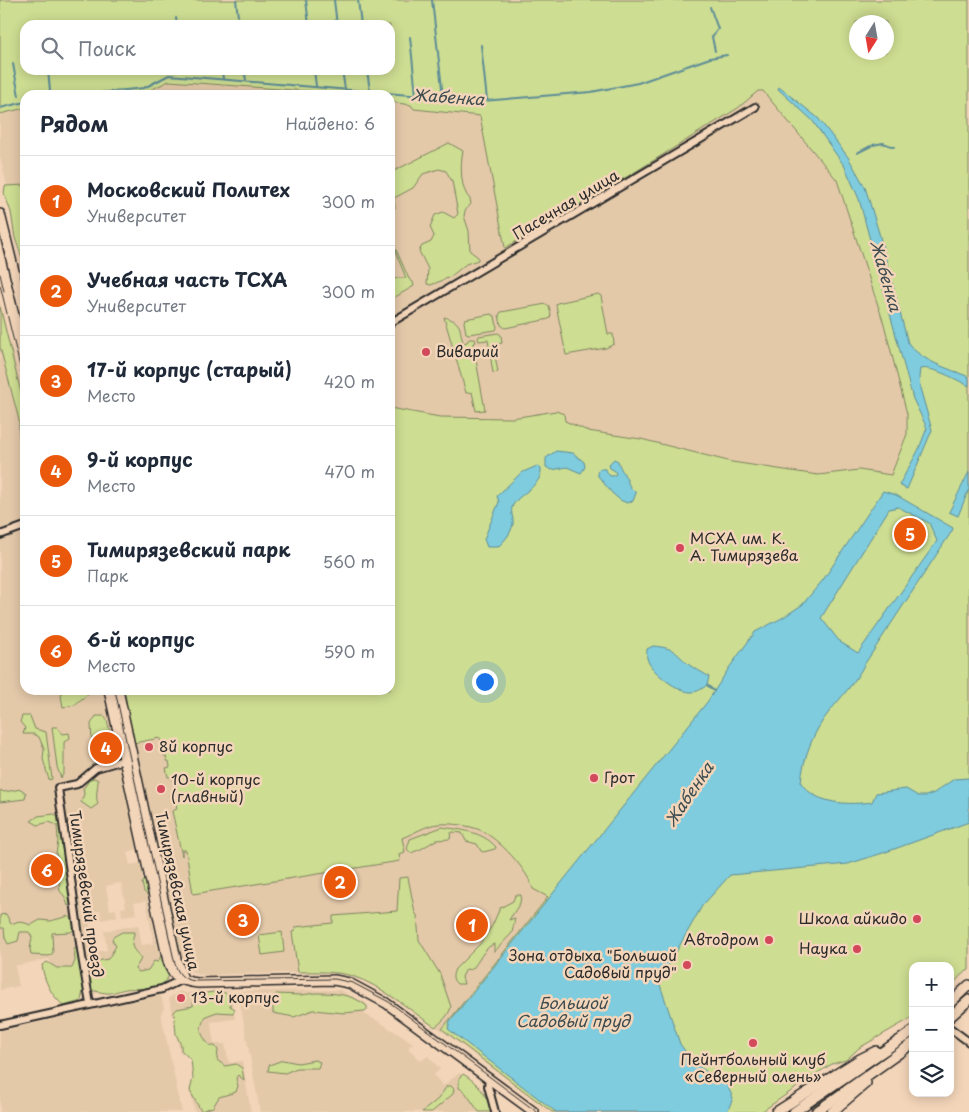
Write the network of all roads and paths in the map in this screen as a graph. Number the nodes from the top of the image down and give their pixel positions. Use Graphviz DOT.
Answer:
graph roads {
  1 [pos="754,107"];
  2 [pos="0,214"];
  3 [pos="20,296"];
  4 [pos="395,320"];
  5 [pos="20,528"];
  6 [pos="0,536"];
  7 [pos="110,695"];
  8 [pos="119,695"];
  9 [pos="129,759"];
  10 [pos="183,980"];
  11 [pos="969,985"];
  12 [pos="954,998"];
  13 [pos="969,1000"];
  14 [pos="90,1004"];
  15 [pos="954,1013"];
  16 [pos="0,1025"];
  17 [pos="954,1031"];
  18 [pos="909,1034"];
  19 [pos="899,1040"];
  20 [pos="969,1042"];
  21 [pos="909,1045"];
  22 [pos="909,1046"];
  23 [pos="489,1079"];
  24 [pos="495,1112"];
  25 [pos="534,1112"];
  26 [pos="776,1112"];
  27 [pos="794,1112"];
  28 [pos="816,1112"];
  29 [pos="832,1112"];
  1 -- 4 [label="street, Пасечная улица"];
  2 -- 3 [label="main road"];
  5 -- 6 [label="street"];
  7 -- 9 [label="main road, Тимирязевская улица"];
  8 -- 9 [label="main road, Тимирязевская улица"];
  9 -- 10 [label="main road, Тимирязевская улица"];
  9 -- 14 [label="street, Тимирязевский проезд"];
  10 -- 14 [label="street"];
  10 -- 23 [label="main road"];
  11 -- 12 [label="main road"];
  13 -- 15 [label="main road"];
  14 -- 16 [label="street"];
  17 -- 20 [label="street"];
  18 -- 19 [label="main road"];
  19 -- 26 [label="main road"];
  19 -- 27 [label="main road"];
  21 -- 28 [label="main road"];
  22 -- 29 [label="main road"];
  23 -- 24 [label="street"];
  23 -- 25 [label="main road"];
}
